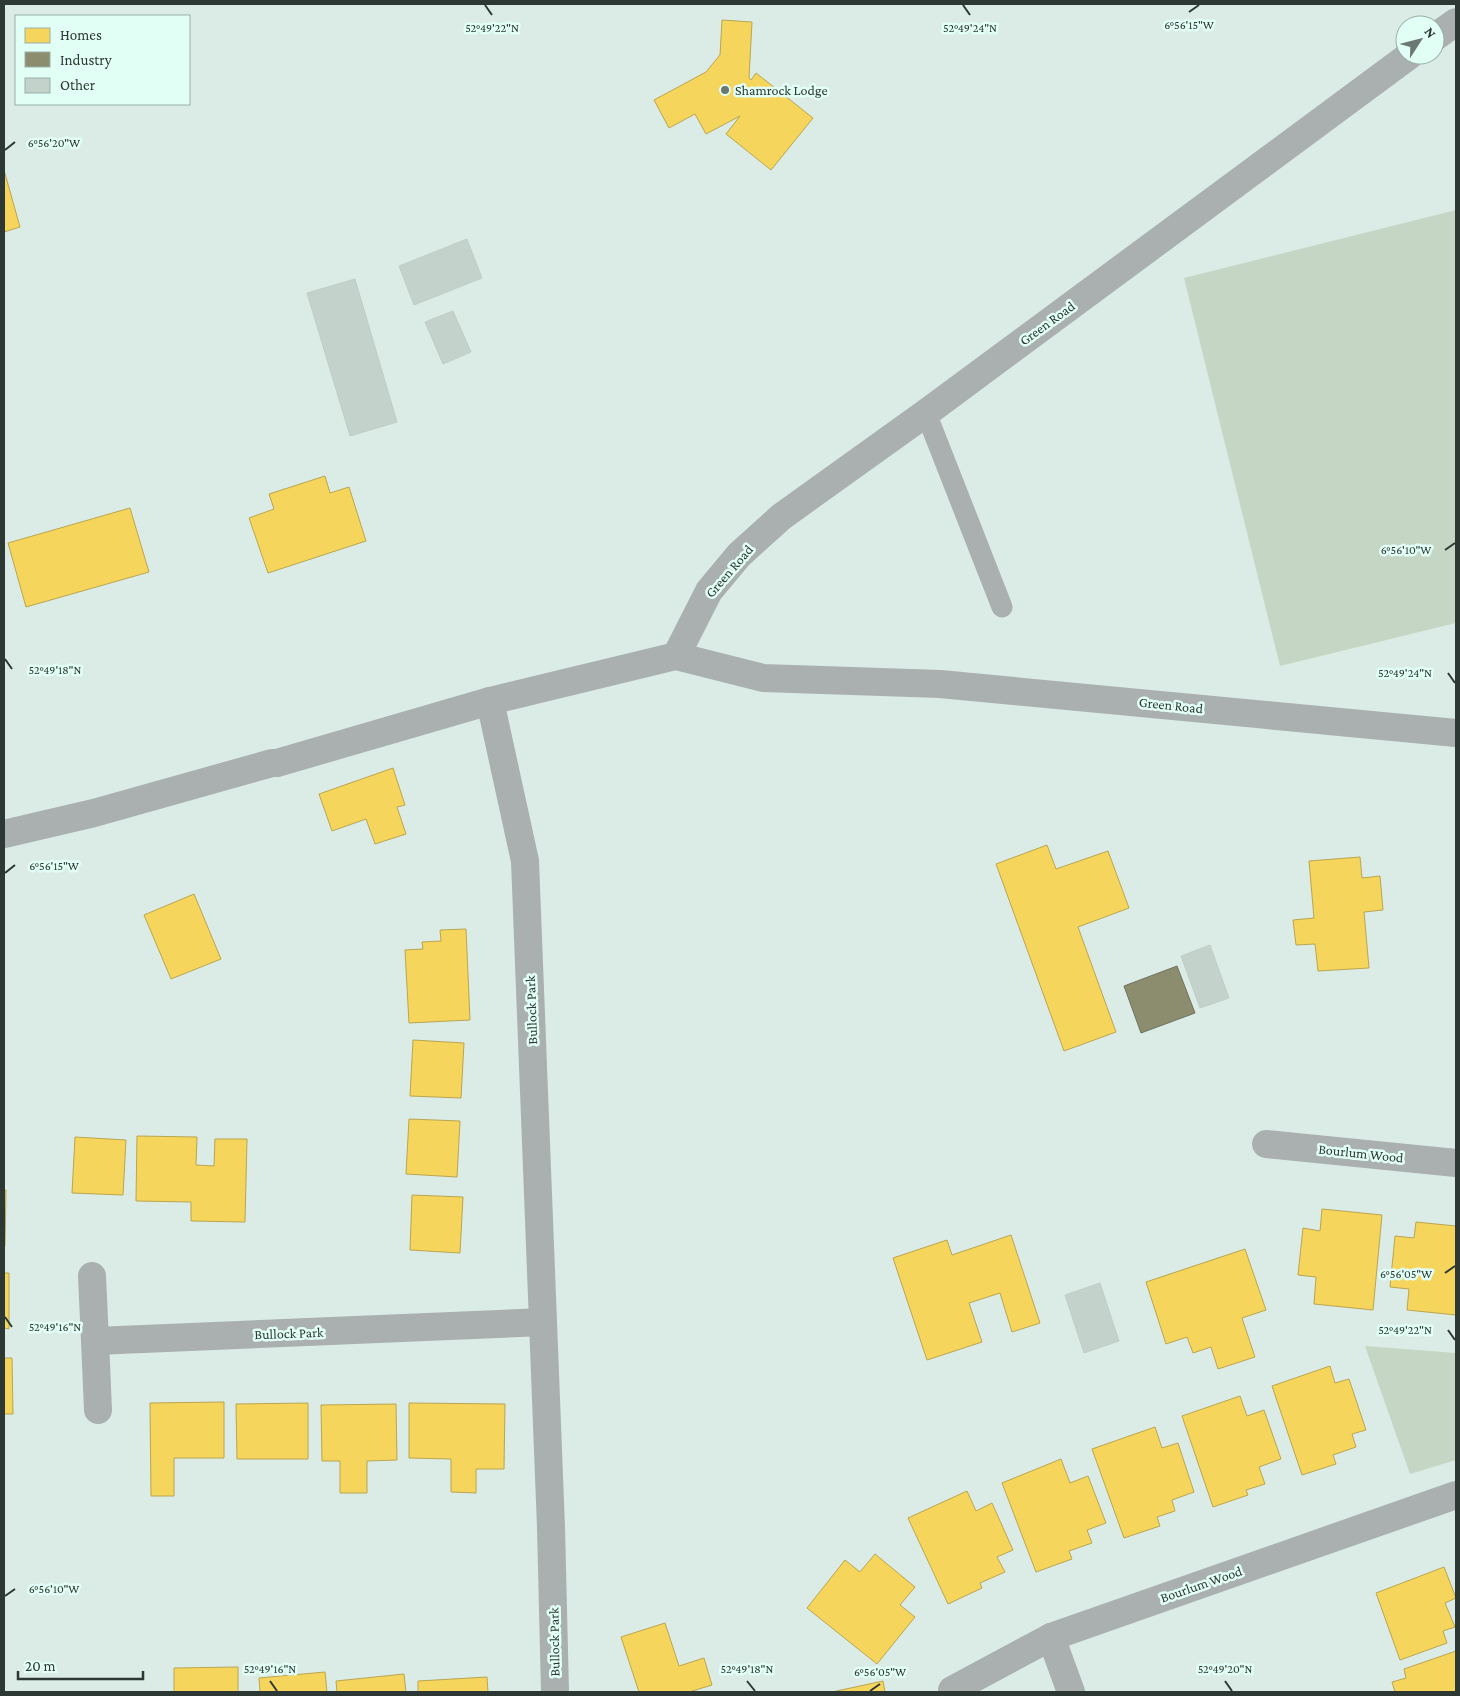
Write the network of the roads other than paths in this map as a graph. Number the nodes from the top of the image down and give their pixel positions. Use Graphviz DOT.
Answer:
graph roads {
  1 [pos="1456,22"];
  2 [pos="1445,30"];
  3 [pos="1396,65"];
  4 [pos="926,413"];
  5 [pos="1002,607"];
  6 [pos="676,656"];
  7 [pos="490,701"];
  8 [pos="1456,733"];
  9 [pos="4,834"];
  10 [pos="1266,1144"];
  11 [pos="1456,1163"];
  12 [pos="92,1276"];
  13 [pos="543,1322"];
  14 [pos="94,1340"];
  15 [pos="98,1410"];
  16 [pos="1456,1495"];
  17 [pos="1051,1637"];
  18 [pos="952,1690"];
  19 [pos="555,1692"];
  20 [pos="1071,1692"];
  1 -- 2 [label="street"];
  3 -- 4 [label="street, Green Road"];
  4 -- 5 [label="lane"];
  4 -- 6 [label="street, Green Road"];
  6 -- 7 [label="street"];
  6 -- 8 [label="street, Green Road"];
  7 -- 9 [label="street"];
  7 -- 13 [label="street, Bullock Park"];
  10 -- 11 [label="street, Bourlum Wood"];
  12 -- 14 [label="street"];
  13 -- 14 [label="street, Bullock Park"];
  13 -- 19 [label="street, Bullock Park"];
  14 -- 15 [label="street"];
  16 -- 17 [label="street, Bourlum Wood"];
  17 -- 18 [label="street, Bourlum Wood"];
  17 -- 20 [label="street"];
}
